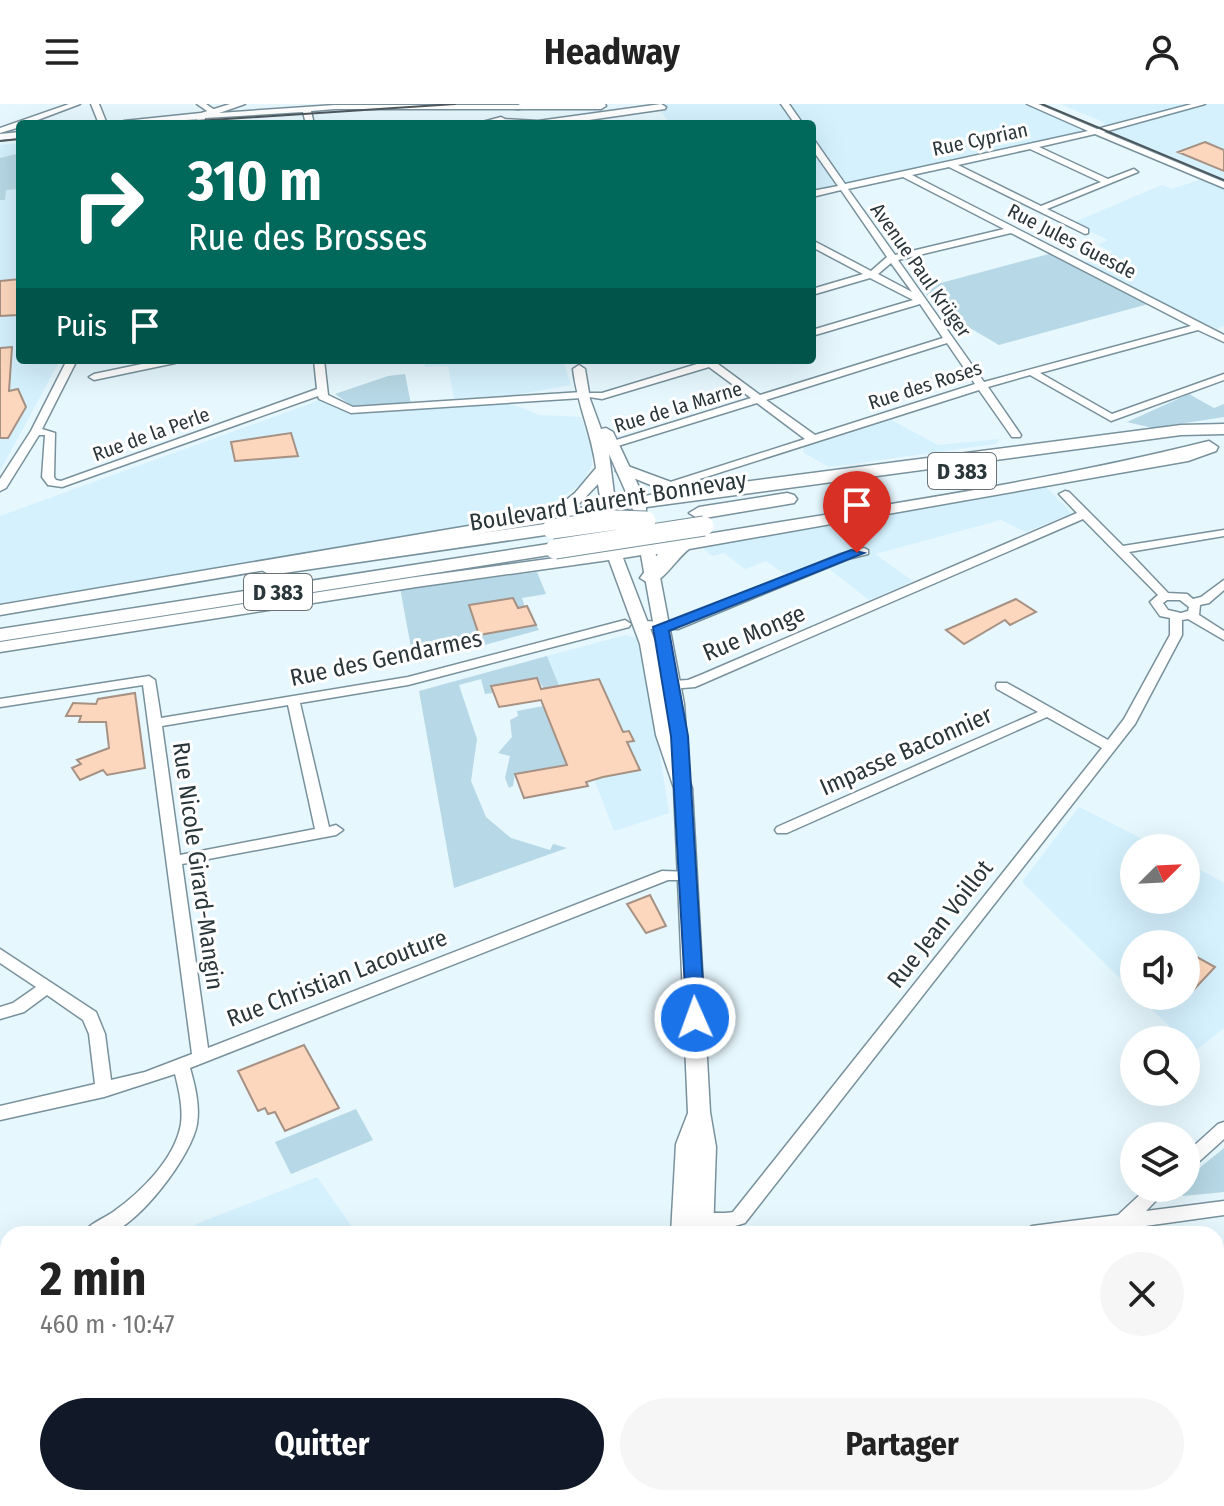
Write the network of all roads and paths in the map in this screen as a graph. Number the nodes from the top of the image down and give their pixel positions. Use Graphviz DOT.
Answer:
graph roads {
  1 [pos="76,104"];
  2 [pos="201,104"];
  3 [pos="240,104"];
  4 [pos="540,104"];
  5 [pos="1031,104"];
  6 [pos="1055,104"];
  7 [pos="1201,104"];
  8 [pos="522,105"];
  9 [pos="343,106"];
  10 [pos="493,106"];
  11 [pos="661,107"];
  12 [pos="306,108"];
  13 [pos="388,109"];
  14 [pos="602,109"];
  15 [pos="215,113"];
  16 [pos="31,120"];
  17 [pos="201,120"];
  18 [pos="309,120"];
  19 [pos="387,120"];
  20 [pos="555,120"];
  21 [pos="1112,128"];
  22 [pos="1097,132"];
  23 [pos="1031,147"];
  24 [pos="816,148"];
  25 [pos="949,164"];
  26 [pos="1134,172"];
  27 [pos="904,174"];
  28 [pos="1107,182"];
  29 [pos="1224,185"];
  30 [pos="848,186"];
  31 [pos="816,193"];
  32 [pos="1040,209"];
  33 [pos="1011,230"];
  34 [pos="1085,231"];
  35 [pos="816,245"];
  36 [pos="828,252"];
  37 [pos="816,256"];
  38 [pos="891,259"];
  39 [pos="873,274"];
  40 [pos="816,291"];
  41 [pos="921,301"];
  42 [pos="1200,326"];
  43 [pos="816,332"];
  44 [pos="1224,339"];
  45 [pos="948,340"];
  46 [pos="70,364"];
  47 [pos="156,364"];
  48 [pos="320,364"];
  49 [pos="709,364"];
  50 [pos="718,364"];
  51 [pos="578,365"];
  52 [pos="1032,372"];
  53 [pos="94,377"];
  54 [pos="1224,377"];
  55 [pos="980,386"];
  56 [pos="324,390"];
  57 [pos="588,395"];
  58 [pos="760,400"];
  59 [pos="590,420"];
  60 [pos="604,426"];
  61 [pos="1224,429"];
  62 [pos="36,431"];
  63 [pos="1016,435"];
  64 [pos="814,440"];
  65 [pos="1217,446"];
  66 [pos="606,447"];
  67 [pos="1049,448"];
  68 [pos="1002,454"];
  69 [pos="603,469"];
  70 [pos="625,471"];
  71 [pos="1069,485"];
  72 [pos="665,487"];
  73 [pos="0,488"];
  74 [pos="639,502"];
  75 [pos="1085,514"];
  76 [pos="608,516"];
  77 [pos="696,524"];
  78 [pos="645,525"];
  79 [pos="1224,533"];
  80 [pos="553,539"];
  81 [pos="647,550"];
  82 [pos="1121,550"];
  83 [pos="864,552"];
  84 [pos="614,554"];
  85 [pos="270,569"];
  86 [pos="490,571"];
  87 [pos="623,576"];
  88 [pos="650,578"];
  89 [pos="1224,584"];
  90 [pos="1165,596"];
  91 [pos="46,602"];
  92 [pos="0,610"];
  93 [pos="1186,611"];
  94 [pos="0,622"];
  95 [pos="633,625"];
  96 [pos="661,627"];
  97 [pos="0,635"];
  98 [pos="1224,636"];
  99 [pos="0,647"];
  100 [pos="665,686"];
  101 [pos="1002,686"];
  102 [pos="293,700"];
  103 [pos="0,703"];
  104 [pos="1048,712"];
  105 [pos="154,723"];
  106 [pos="1110,747"];
  107 [pos="782,830"];
  108 [pos="173,861"];
  109 [pos="688,876"];
  110 [pos="0,955"];
  111 [pos="47,987"];
  112 [pos="0,1013"];
  113 [pos="201,1057"];
  114 [pos="181,1065"];
  115 [pos="104,1090"];
  116 [pos="0,1113"];
  117 [pos="1224,1129"];
  118 [pos="1200,1150"];
  119 [pos="1144,1202"];
  120 [pos="1224,1208"];
  121 [pos="1122,1222"];
  122 [pos="103,1226"];
  123 [pos="692,1226"];
  124 [pos="697,1226"];
  125 [pos="1097,1226"];
  1 -- 16 [label="street"];
  2 -- 15 [label="street"];
  3 -- 15 [label="main road"];
  4 -- 8 [label="main road"];
  5 -- 22 [label="street"];
  6 -- 21 [label="street"];
  7 -- 21 [label="street, Rue Cyprian"];
  8 -- 10 [label="street"];
  8 -- 14 [label="main road"];
  9 -- 12 [label="street"];
  9 -- 13 [label="street"];
  10 -- 13 [label="street"];
  11 -- 14 [label="main road"];
  12 -- 17 [label="street"];
  12 -- 18 [label="street"];
  13 -- 19 [label="street"];
  14 -- 20 [label="main road"];
  15 -- 17 [label="main road"];
  21 -- 22 [label="street, Rue Cyprian"];
  22 -- 23 [label="street, Rue Cyprian"];
  22 -- 29 [label="street"];
  23 -- 25 [label="street, Rue Cyprian"];
  23 -- 28 [label="street"];
  24 -- 30 [label="street, Avenue Paul Krüger"];
  25 -- 27 [label="street, Rue Cyprian"];
  25 -- 32 [label="street"];
  26 -- 28 [label="street"];
  27 -- 30 [label="street, Rue Cyprian"];
  27 -- 33 [label="street, Rue Jules Guesde"];
  28 -- 32 [label="street"];
  30 -- 31 [label="street, Rue Cyprian"];
  30 -- 38 [label="street, Avenue Paul Krüger"];
  32 -- 34 [label="street"];
  33 -- 38 [label="street"];
  33 -- 42 [label="street, Rue Jules Guesde"];
  35 -- 36 [label="street"];
  36 -- 37 [label="street"];
  36 -- 39 [label="street"];
  38 -- 39 [label="street"];
  38 -- 41 [label="street, Avenue Paul Krüger"];
  39 -- 40 [label="street"];
  39 -- 41 [label="street"];
  41 -- 43 [label="street"];
  41 -- 45 [label="street, Avenue Paul Krüger"];
  42 -- 44 [label="street, Rue Jules Guesde"];
  42 -- 52 [label="street, Rue des Roses"];
  45 -- 55 [label="street, Avenue Paul Krüger"];
  45 -- 58 [label="street, Rue de la Marne"];
  46 -- 62 [label="street"];
  47 -- 53 [label="street"];
  48 -- 56 [label="street"];
  49 -- 57 [label="street"];
  50 -- 58 [label="street"];
  51 -- 57 [label="main road"];
  52 -- 54 [label="street"];
  52 -- 55 [label="street, Rue des Roses"];
  55 -- 63 [label="street, Avenue Paul Krüger"];
  55 -- 64 [label="street, Rue des Roses"];
  56 -- 57 [label="street"];
  56 -- 62 [label="street, Rue de la Perle"];
  57 -- 59 [label="main road"];
  57 -- 60 [label="main road"];
  58 -- 64 [label="street"];
  58 -- 66 [label="street, Rue de la Marne"];
  59 -- 60 [label="street"];
  59 -- 66 [label="main road"];
  60 -- 66 [label="main road"];
  61 -- 67 [label="highway"];
  61 -- 77 [label="highway, Boulevard Laurent Bonnevay / D 383"];
  62 -- 73 [label="street"];
  63 -- 67 [label="highway"];
  63 -- 68 [label="highway"];
  64 -- 72 [label="street, Rue des Roses"];
  65 -- 71 [label="highway"];
  65 -- 77 [label="highway, Boulevard Laurent Bonnevay / D 383"];
  66 -- 69 [label="main road"];
  66 -- 70 [label="main road"];
  67 -- 68 [label="highway"];
  68 -- 77 [label="highway"];
  69 -- 76 [label="main road"];
  69 -- 80 [label="main road"];
  70 -- 72 [label="highway"];
  70 -- 74 [label="main road"];
  71 -- 75 [label="street"];
  71 -- 77 [label="highway"];
  72 -- 77 [label="highway"];
  74 -- 76 [label="main road"];
  74 -- 77 [label="highway"];
  74 -- 78 [label="main road"];
  75 -- 82 [label="street"];
  75 -- 100 [label="street, Rue Monge"];
  76 -- 78 [label="main road"];
  76 -- 80 [label="main road"];
  76 -- 81 [label="highway"];
  76 -- 84 [label="main road"];
  77 -- 78 [label="highway, Boulevard Laurent Bonnevay / D 383"];
  77 -- 80 [label="highway, Boulevard Laurent Bonnevay / D 383, bridge"];
  77 -- 81 [label="highway"];
  77 -- 88 [label="highway"];
  78 -- 80 [label="highway, Boulevard Laurent Bonnevay / D 383, bridge"];
  78 -- 81 [label="main road"];
  79 -- 82 [label="street"];
  80 -- 84 [label="main road"];
  80 -- 85 [label="highway"];
  80 -- 86 [label="main road"];
  80 -- 86 [label="main road"];
  80 -- 87 [label="main road"];
  80 -- 91 [label="main road"];
  80 -- 94 [label="highway, Boulevard Laurent Bonnevay / D 383"];
  80 -- 97 [label="highway, Boulevard Laurent Bonnevay / D 383"];
  81 -- 84 [label="main road"];
  81 -- 88 [label="main road"];
  82 -- 90 [label="street"];
  83 -- 96 [label="street"];
  84 -- 87 [label="main road"];
  85 -- 91 [label="main road"];
  86 -- 99 [label="main road"];
  87 -- 95 [label="main road"];
  88 -- 96 [label="main road"];
  89 -- 93 [label="street"];
  90 -- 93 [label="street"];
  90 -- 93 [label="street"];
  91 -- 92 [label="main road"];
  93 -- 98 [label="street"];
  93 -- 106 [label="street, Rue Jean Voillot"];
  95 -- 96 [label="street"];
  95 -- 100 [label="main road"];
  95 -- 102 [label="street, Rue des Gendarmes"];
  96 -- 100 [label="main road"];
  100 -- 109 [label="main road"];
  101 -- 104 [label="street, Impasse Baconnier"];
  102 -- 105 [label="street, Rue des Gendarmes"];
  102 -- 108 [label="street"];
  103 -- 105 [label="street, Rue Nicole Girard-Mangin"];
  104 -- 106 [label="street, Impasse Baconnier"];
  104 -- 107 [label="street, Impasse Baconnier"];
  105 -- 108 [label="street, Rue Nicole Girard-Mangin"];
  106 -- 124 [label="street, Rue Jean Voillot"];
  108 -- 113 [label="street, Rue Nicole Girard-Mangin"];
  109 -- 113 [label="street, Rue Christian Lacouture"];
  109 -- 123 [label="main road"];
  110 -- 111 [label="street"];
  111 -- 112 [label="street"];
  111 -- 115 [label="street"];
  113 -- 114 [label="street, Rue Christian Lacouture"];
  114 -- 115 [label="street, Rue Christian Lacouture"];
  114 -- 122 [label="street"];
  115 -- 116 [label="street, Rue Christian Lacouture"];
  117 -- 118 [label="street"];
  119 -- 121 [label="street"];
  120 -- 121 [label="street"];
  121 -- 125 [label="street"];
}
